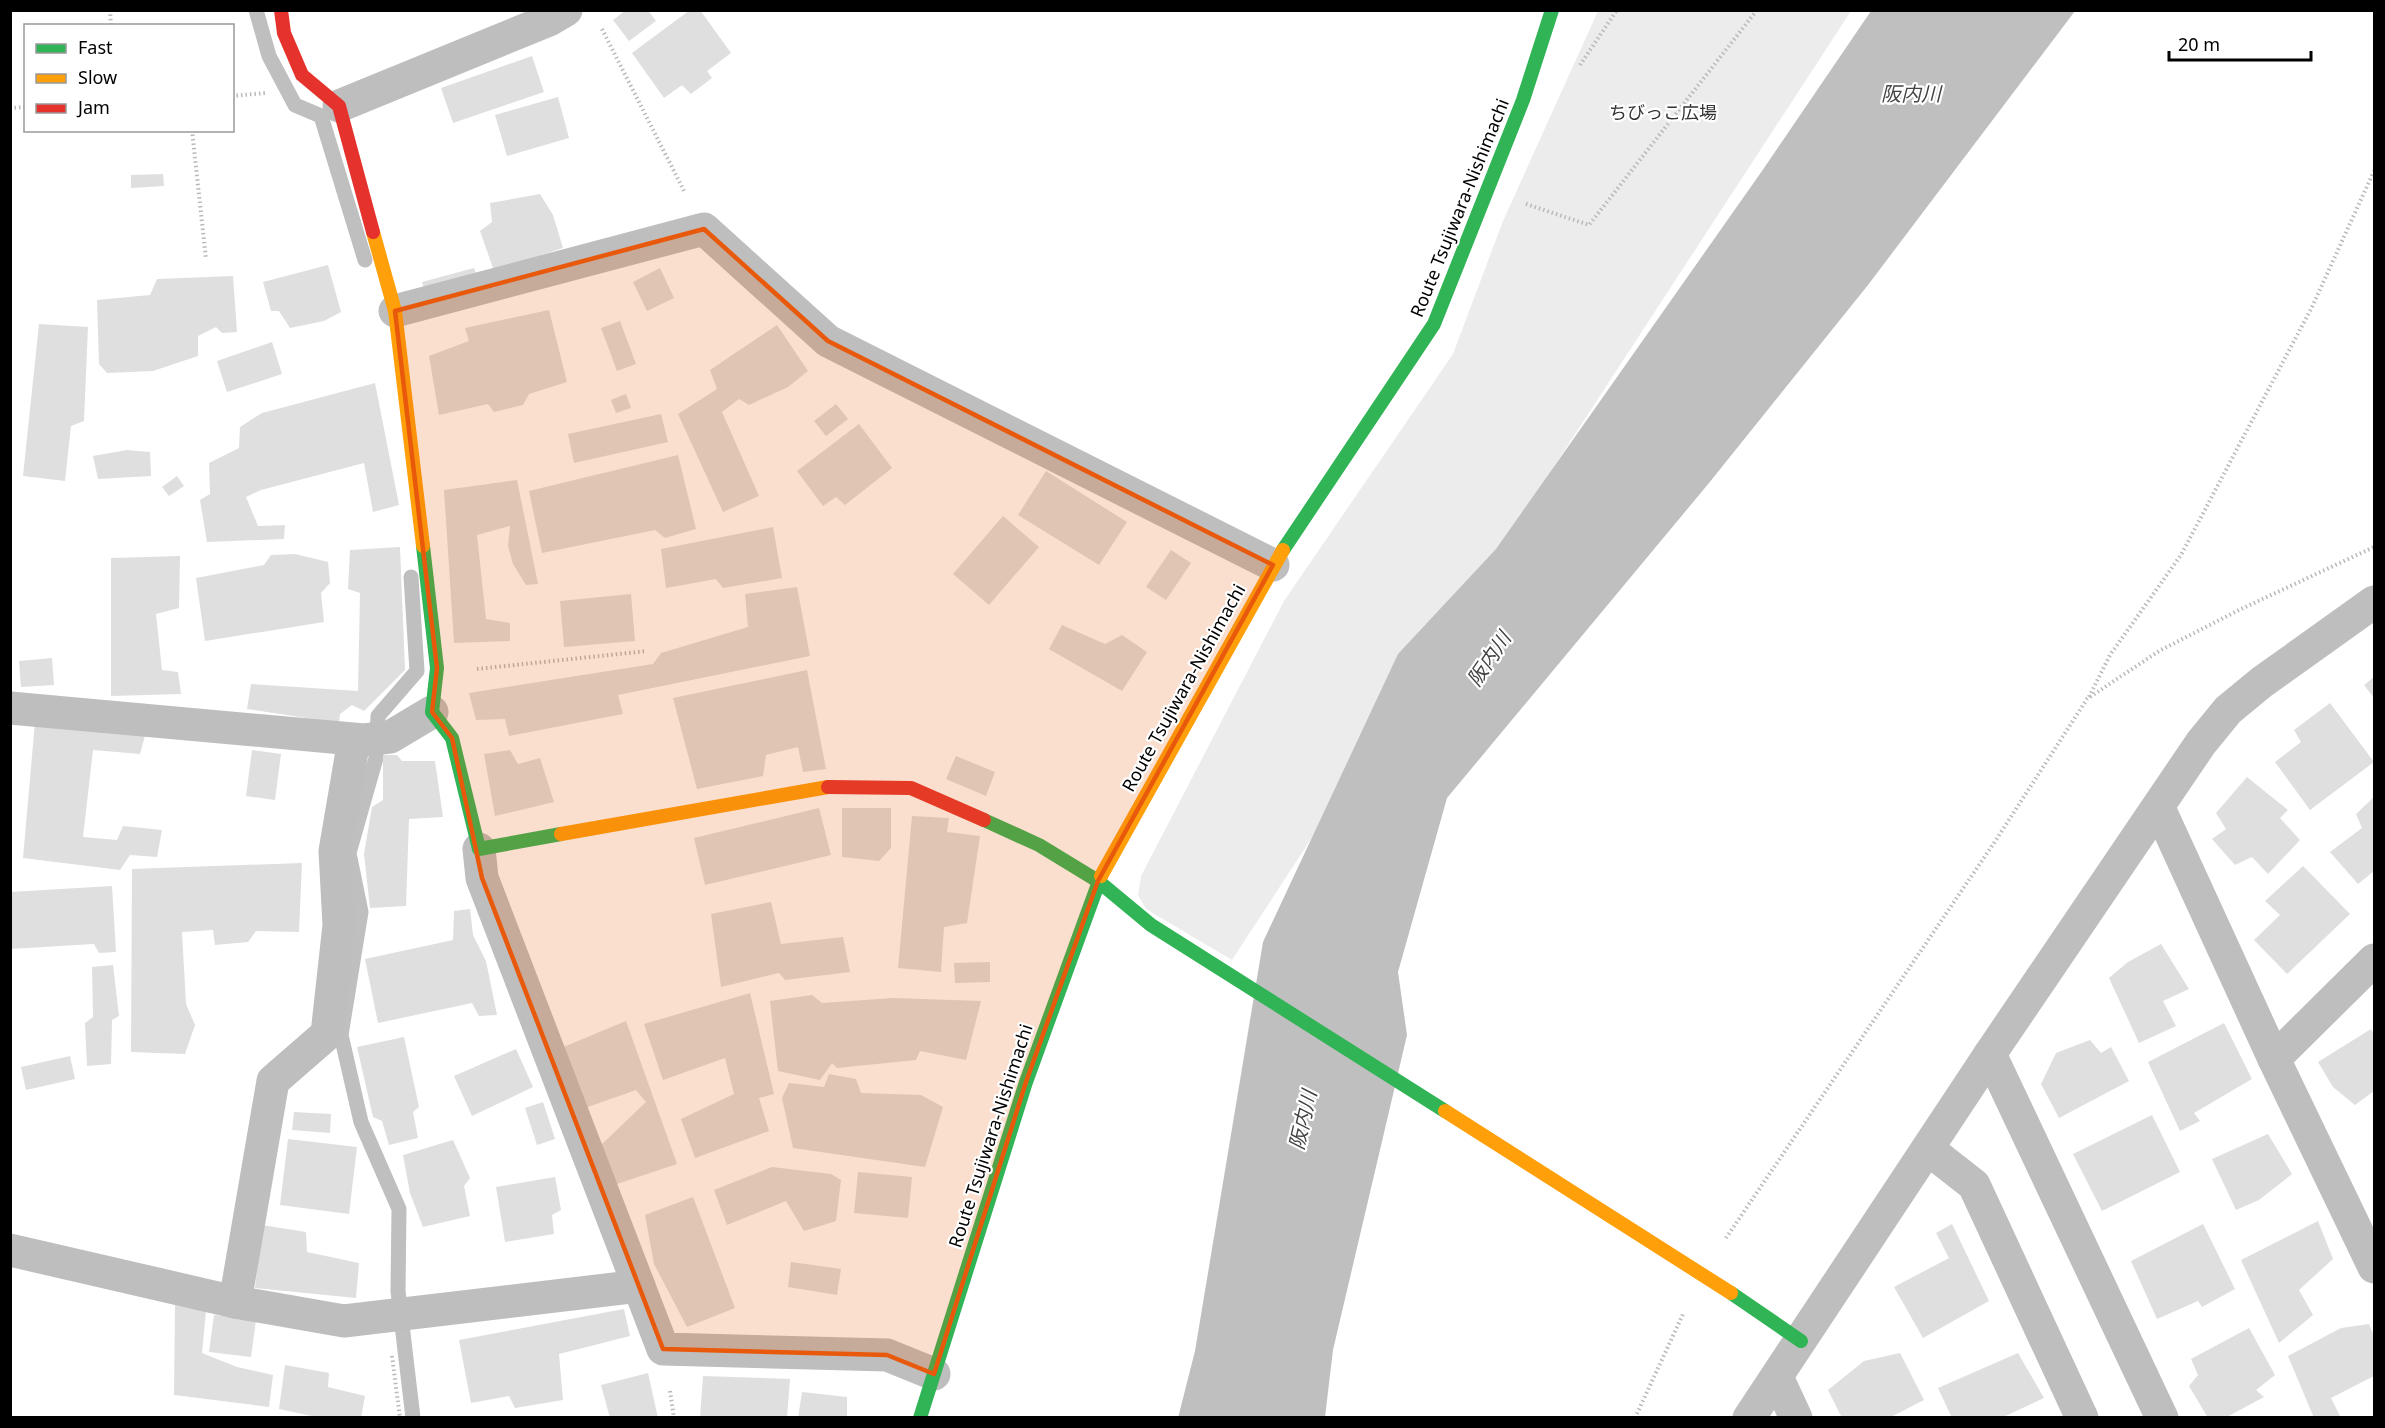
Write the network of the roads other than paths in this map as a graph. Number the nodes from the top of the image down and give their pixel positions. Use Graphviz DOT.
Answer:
graph roads {
  1 [pos="281,10"];
  2 [pos="566,10"];
  3 [pos="1552,10"];
  4 [pos="339,106"];
  5 [pos="395,311"];
  6 [pos="1273,565"];
  7 [pos="2374,602"];
  8 [pos="10,708"];
  9 [pos="432,711"];
  10 [pos="369,739"];
  11 [pos="2159,808"];
  12 [pos="479,849"];
  13 [pos="1098,881"];
  14 [pos="2374,960"];
  15 [pos="1990,1054"];
  16 [pos="2274,1059"];
  17 [pos="1929,1149"];
  18 [pos="10,1250"];
  19 [pos="2374,1267"];
  20 [pos="639,1286"];
  21 [pos="235,1302"];
  22 [pos="1802,1341"];
  23 [pos="934,1374"];
  24 [pos="1777,1377"];
  25 [pos="920,1418"];
  26 [pos="1749,1418"];
  27 [pos="1796,1418"];
  28 [pos="2082,1418"];
  29 [pos="2162,1418"];
  1 -- 4 [label="street"];
  2 -- 4 [label="street"];
  3 -- 6 [label="street, Route Tsujiwara-Nishimachi"];
  4 -- 5 [label="street"];
  5 -- 6 [label="street"];
  5 -- 9 [label="street"];
  6 -- 13 [label="street, Route Tsujiwara-Nishimachi"];
  7 -- 11 [label="street"];
  8 -- 10 [label="street"];
  9 -- 10 [label="street"];
  9 -- 12 [label="street"];
  10 -- 21 [label="street"];
  11 -- 15 [label="street"];
  11 -- 16 [label="street"];
  12 -- 13 [label="street"];
  12 -- 20 [label="street"];
  13 -- 22 [label="street"];
  13 -- 23 [label="street, Route Tsujiwara-Nishimachi"];
  14 -- 16 [label="street"];
  15 -- 17 [label="street"];
  15 -- 29 [label="street"];
  16 -- 19 [label="street"];
  17 -- 22 [label="street"];
  17 -- 28 [label="street"];
  18 -- 21 [label="street"];
  20 -- 21 [label="street"];
  20 -- 23 [label="street"];
  22 -- 24 [label="street"];
  23 -- 25 [label="street, Route Tsujiwara-Nishimachi"];
  24 -- 26 [label="street"];
  24 -- 27 [label="street"];
}
